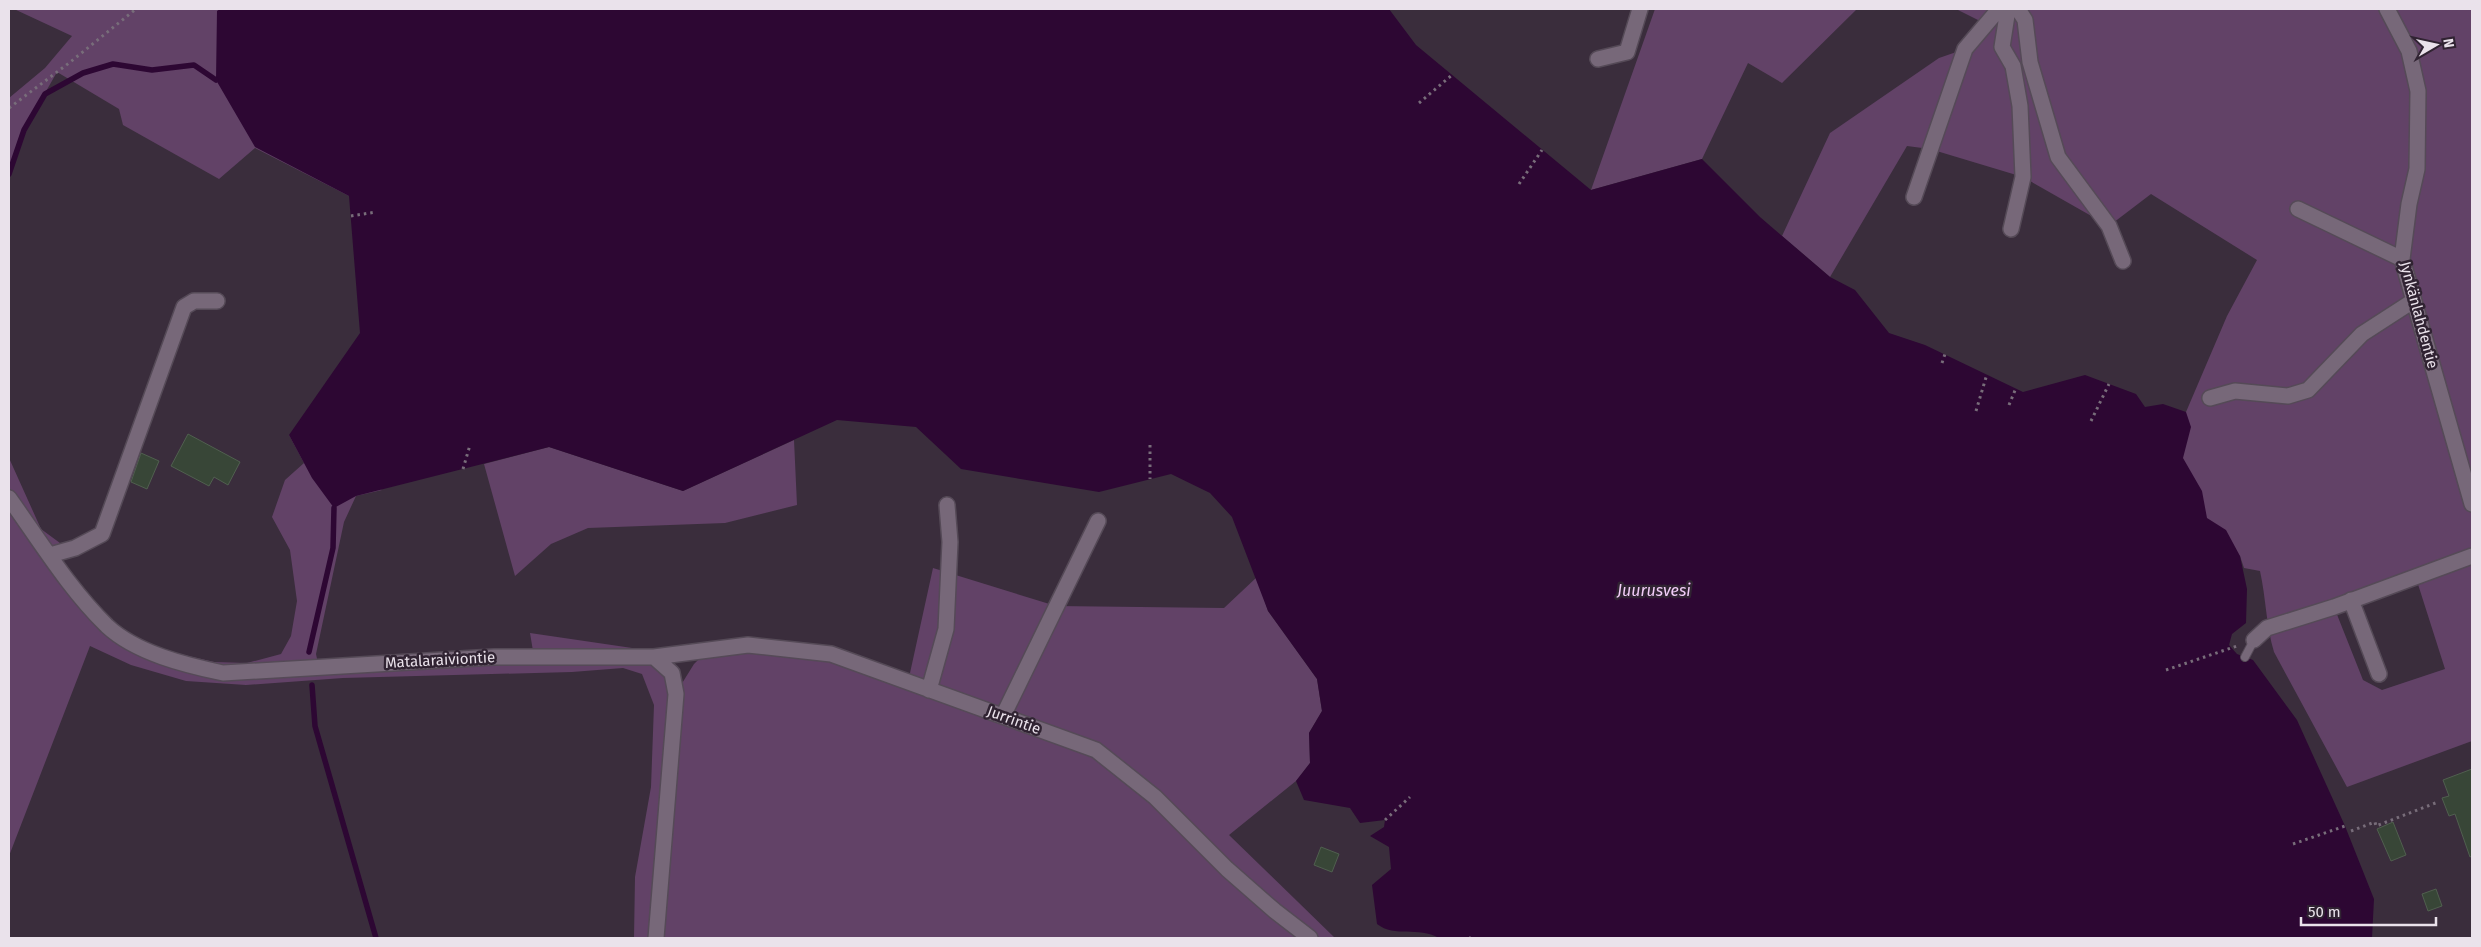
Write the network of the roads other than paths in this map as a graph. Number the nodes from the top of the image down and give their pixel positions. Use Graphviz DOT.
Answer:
graph roads {
  1 [pos="1640,9"];
  2 [pos="1999,9"];
  3 [pos="2008,9"];
  4 [pos="2018,9"];
  5 [pos="2387,9"];
  6 [pos="1598,59"];
  7 [pos="1914,197"];
  8 [pos="2298,209"];
  9 [pos="2011,229"];
  10 [pos="2402,259"];
  11 [pos="2123,261"];
  12 [pos="216,301"];
  13 [pos="2412,301"];
  14 [pos="2210,398"];
  15 [pos="9,498"];
  16 [pos="947,504"];
  17 [pos="2472,504"];
  18 [pos="1098,521"];
  19 [pos="50,555"];
  20 [pos="2472,556"];
  21 [pos="2351,600"];
  22 [pos="2254,640"];
  23 [pos="654,657"];
  24 [pos="2245,657"];
  25 [pos="2378,674"];
  26 [pos="930,690"];
  27 [pos="1003,716"];
  28 [pos="656,938"];
  29 [pos="1310,938"];
  1 -- 6 [label="street"];
  2 -- 7 [label="street"];
  3 -- 9 [label="street"];
  4 -- 11 [label="street"];
  5 -- 10 [label="street, Jynkänlahdentie"];
  8 -- 10 [label="street"];
  10 -- 13 [label="street, Jynkänlahdentie"];
  12 -- 19 [label="street"];
  13 -- 14 [label="street"];
  13 -- 17 [label="street, Jynkänlahdentie"];
  15 -- 19 [label="street, Matalaraiviontie"];
  16 -- 26 [label="street"];
  18 -- 27 [label="street"];
  19 -- 23 [label="street, Matalaraiviontie"];
  20 -- 21 [label="street"];
  21 -- 22 [label="street"];
  21 -- 25 [label="street"];
  22 -- 24 [label="lane"];
  23 -- 26 [label="street, Jurrintie"];
  23 -- 28 [label="street"];
  26 -- 27 [label="street, Jurrintie"];
  27 -- 29 [label="street, Jurrintie"];
}
